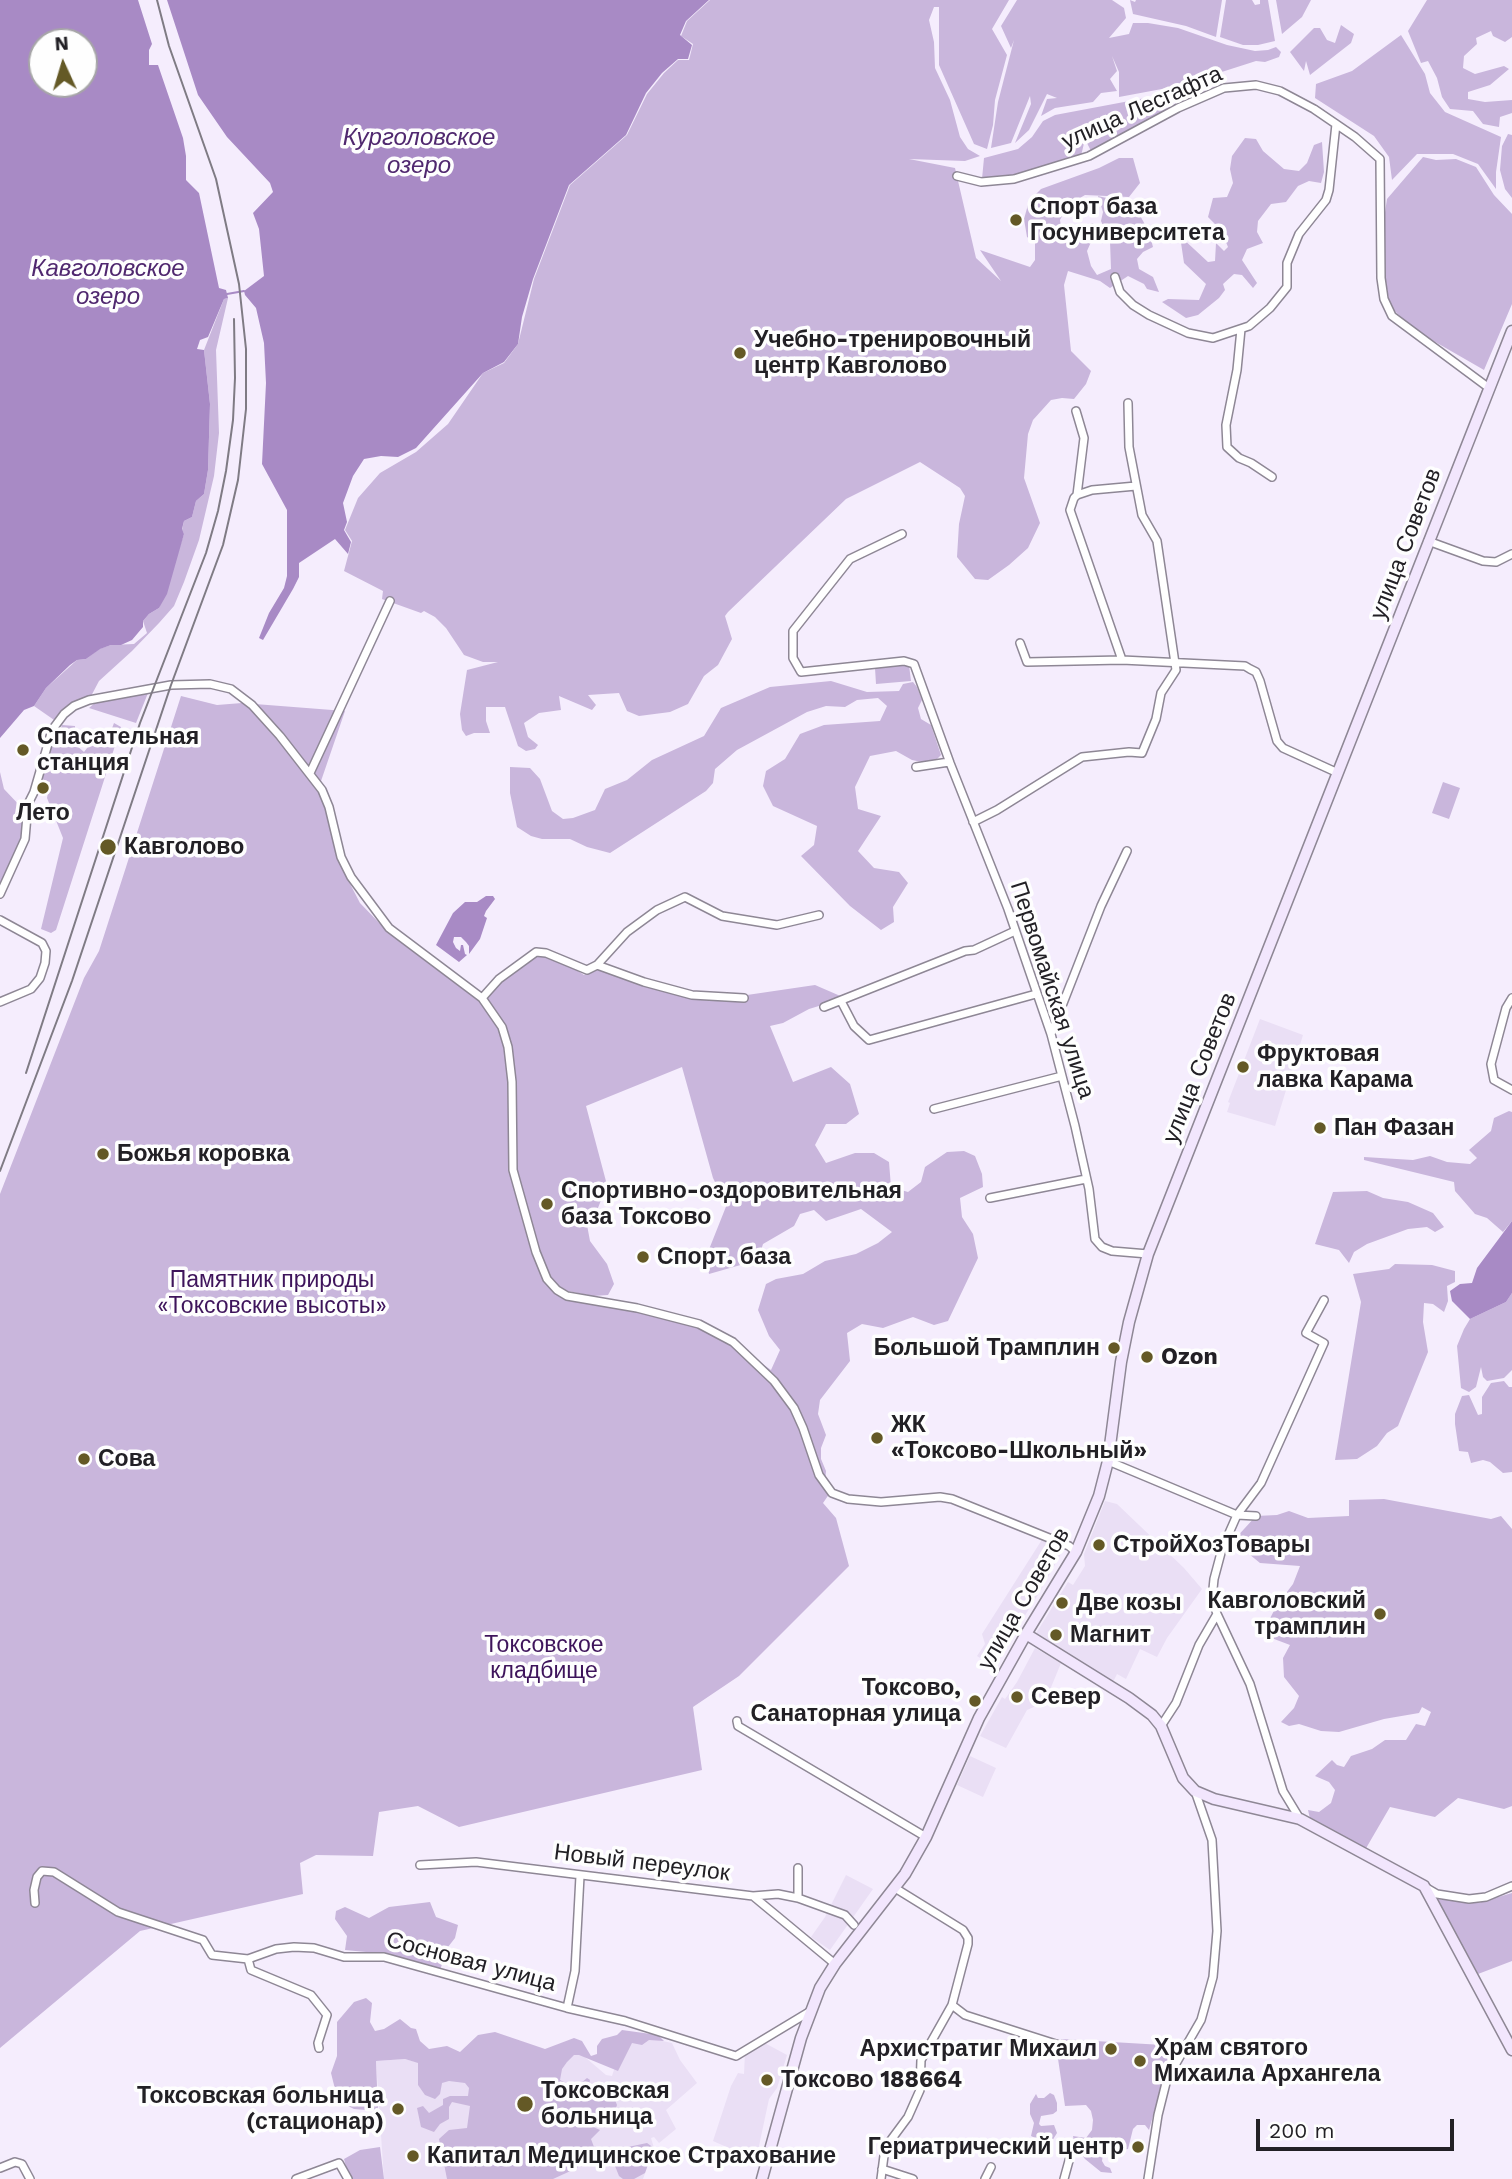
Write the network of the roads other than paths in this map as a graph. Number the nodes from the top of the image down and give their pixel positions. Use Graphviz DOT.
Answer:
graph roads {
  1 [pos="1336,124"];
  2 [pos="957,176"];
  3 [pos="1115,277"];
  4 [pos="1241,329"];
  5 [pos="1512,331"];
  6 [pos="1489,388"];
  7 [pos="1128,403"];
  8 [pos="1076,411"];
  9 [pos="1272,477"];
  10 [pos="1136,486"];
  11 [pos="1077,495"];
  12 [pos="902,534"];
  13 [pos="1428,541"];
  14 [pos="1512,554"];
  15 [pos="390,601"];
  16 [pos="1020,643"];
  17 [pos="1122,660"];
  18 [pos="1176,662"];
  19 [pos="949,762"];
  20 [pos="916,767"];
  21 [pos="310,773"];
  22 [pos="1339,773"];
  23 [pos="973,822"];
  24 [pos="1127,851"];
  25 [pos="0,894"];
  26 [pos="819,915"];
  27 [pos="0,920"];
  28 [pos="1015,931"];
  29 [pos="597,965"];
  30 [pos="1036,994"];
  31 [pos="744,998"];
  32 [pos="1512,998"];
  33 [pos="482,999"];
  34 [pos="841,1001"];
  35 [pos="0,1002"];
  36 [pos="824,1007"];
  37 [pos="1051,1034"];
  38 [pos="1062,1076"];
  39 [pos="1512,1090"];
  40 [pos="934,1109"];
  41 [pos="1086,1179"];
  42 [pos="990,1198"];
  43 [pos="1148,1254"];
  44 [pos="1324,1300"];
  45 [pos="1108,1461"];
  46 [pos="1237,1516"];
  47 [pos="1256,1516"];
  48 [pos="1076,1552"];
  49 [pos="1217,1614"];
  50 [pos="1026,1634"];
  51 [pos="737,1721"];
  52 [pos="1161,1726"];
  53 [pos="1195,1791"];
  54 [pos="1300,1819"];
  55 [pos="926,1837"];
  56 [pos="421,1865"];
  57 [pos="798,1868"];
  58 [pos="580,1876"];
  59 [pos="1424,1886"];
  60 [pos="1512,1886"];
  61 [pos="895,1888"];
  62 [pos="753,1896"];
  63 [pos="798,1898"];
  64 [pos="35,1903"];
  65 [pos="854,1925"];
  66 [pos="248,1959"];
  67 [pos="835,1964"];
  68 [pos="952,2005"];
  69 [pos="567,2008"];
  70 [pos="809,2012"];
  71 [pos="1059,2045"];
  72 [pos="319,2048"];
  73 [pos="1512,2050"];
  74 [pos="1070,2157"];
  75 [pos="3,2166"];
  76 [pos="991,2167"];
  77 [pos="882,2169"];
  78 [pos="30,2179"];
  79 [pos="296,2179"];
  80 [pos="348,2179"];
  81 [pos="762,2179"];
  82 [pos="881,2179"];
  83 [pos="913,2179"];
  84 [pos="985,2179"];
  85 [pos="1064,2179"];
  86 [pos="1148,2179"];
  1 -- 2 [label="street, улица Лесгафта"];
  1 -- 4 [label="street"];
  1 -- 6 [label="street, улица Лесгафта"];
  3 -- 4 [label="street"];
  4 -- 9 [label="street"];
  5 -- 6 [label="main road, улица Советов"];
  6 -- 13 [label="main road, улица Советов"];
  7 -- 10 [label="street"];
  8 -- 11 [label="street"];
  10 -- 11 [label="street"];
  10 -- 18 [label="street"];
  11 -- 17 [label="street"];
  12 -- 19 [label="street, Первомайская улица"];
  13 -- 14 [label="street"];
  13 -- 22 [label="main road, улица Советов"];
  15 -- 21 [label="street"];
  16 -- 17 [label="street"];
  17 -- 18 [label="street"];
  18 -- 22 [label="street"];
  18 -- 23 [label="street"];
  19 -- 20 [label="street"];
  19 -- 23 [label="street, Первомайская улица"];
  21 -- 25 [label="street"];
  21 -- 33 [label="street"];
  22 -- 43 [label="main road, улица Советов"];
  23 -- 28 [label="street, Первомайская улица"];
  24 -- 37 [label="street"];
  26 -- 29 [label="street"];
  27 -- 35 [label="street"];
  28 -- 30 [label="street, Первомайская улица"];
  28 -- 34 [label="street"];
  29 -- 31 [label="street"];
  29 -- 33 [label="street"];
  30 -- 34 [label="street"];
  30 -- 37 [label="street, Первомайская улица"];
  32 -- 39 [label="street"];
  33 -- 48 [label="street"];
  34 -- 36 [label="street"];
  37 -- 38 [label="street, Первомайская улица"];
  38 -- 40 [label="street"];
  38 -- 41 [label="street, Первомайская улица"];
  41 -- 42 [label="street"];
  41 -- 43 [label="street, Первомайская улица"];
  43 -- 45 [label="main road, улица Советов"];
  44 -- 46 [label="street"];
  45 -- 46 [label="street"];
  45 -- 48 [label="main road, улица Советов"];
  46 -- 47 [label="street"];
  46 -- 49 [label="street"];
  48 -- 50 [label="main road, улица Советов"];
  49 -- 52 [label="street"];
  49 -- 54 [label="street"];
  50 -- 52 [label="main road"];
  50 -- 55 [label="main road, улица Советов"];
  51 -- 55 [label="street"];
  52 -- 53 [label="main road"];
  53 -- 54 [label="main road"];
  53 -- 86 [label="street"];
  54 -- 59 [label="main road"];
  55 -- 61 [label="main road, улица Советов"];
  56 -- 58 [label="street, Новый переулок"];
  57 -- 63 [label="street"];
  58 -- 62 [label="street, Новый переулок"];
  58 -- 69 [label="street"];
  59 -- 60 [label="street"];
  59 -- 73 [label="main road"];
  61 -- 67 [label="main road, улица Советов"];
  61 -- 68 [label="street"];
  62 -- 63 [label="street"];
  62 -- 67 [label="street, Новый переулок"];
  63 -- 65 [label="street"];
  64 -- 66 [label="street, Сосновая улица"];
  66 -- 69 [label="street, Сосновая улица"];
  66 -- 72 [label="street"];
  67 -- 70 [label="main road, улица Советов"];
  68 -- 71 [label="street"];
  68 -- 77 [label="street"];
  69 -- 70 [label="street, Сосновая улица"];
  70 -- 81 [label="main road, улица Советов"];
  74 -- 85 [label="street"];
  75 -- 78 [label="street"];
  76 -- 84 [label="street"];
  77 -- 82 [label="street"];
  77 -- 83 [label="street"];
  79 -- 80 [label="street"];
}
